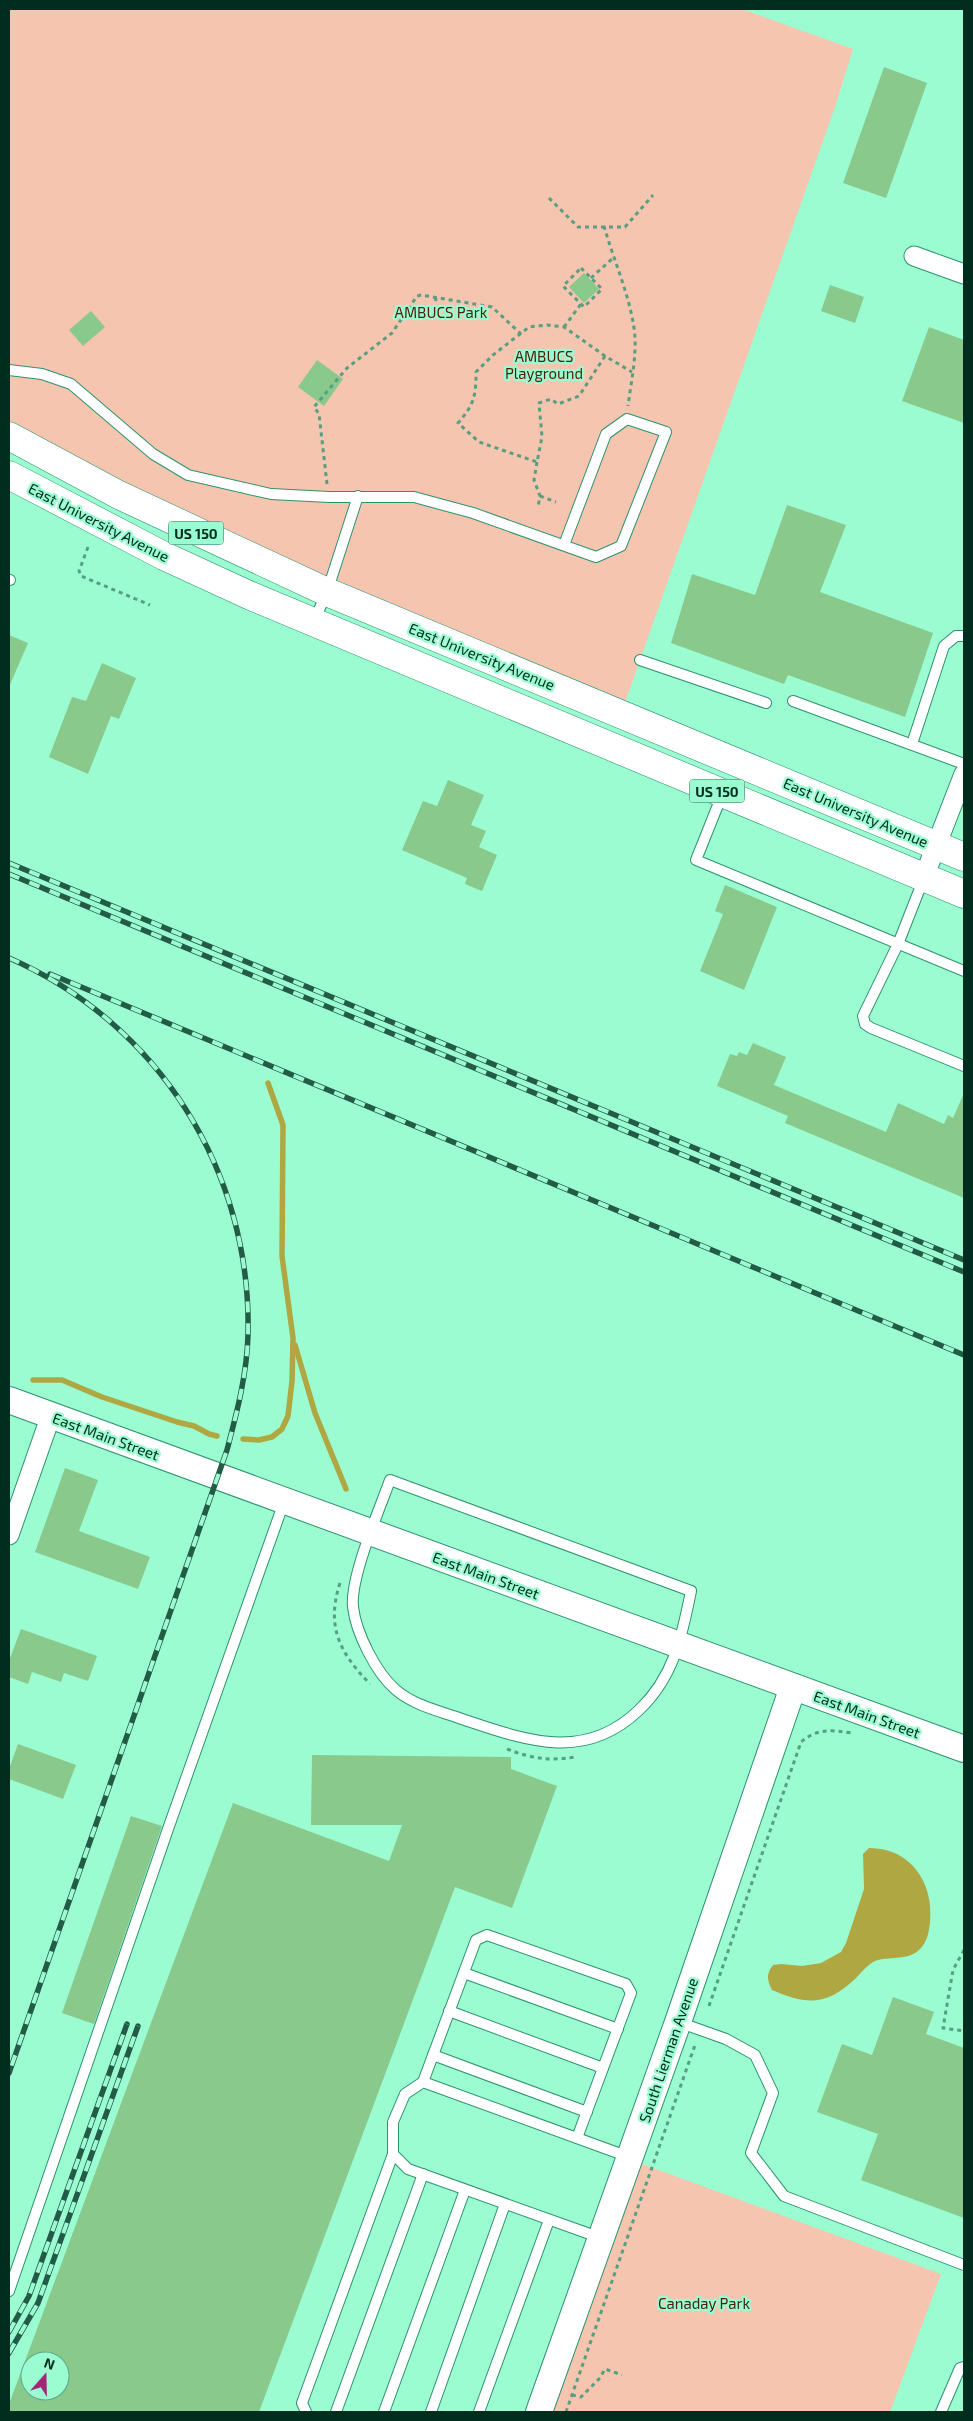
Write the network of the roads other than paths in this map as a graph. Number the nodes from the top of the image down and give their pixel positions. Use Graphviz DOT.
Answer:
graph roads {
  1 [pos="914,256"];
  2 [pos="964,274"];
  3 [pos="9,370"];
  4 [pos="9,436"];
  5 [pos="9,475"];
  6 [pos="358,496"];
  7 [pos="564,545"];
  8 [pos="326,592"];
  9 [pos="314,622"];
  10 [pos="964,636"];
  11 [pos="640,660"];
  12 [pos="793,701"];
  13 [pos="766,703"];
  14 [pos="912,744"];
  15 [pos="964,764"];
  16 [pos="964,774"];
  17 [pos="722,794"];
  18 [pos="937,846"];
  19 [pos="964,857"];
  20 [pos="924,877"];
  21 [pos="964,894"];
  22 [pos="898,944"];
  23 [pos="964,971"];
  24 [pos="964,1066"];
  25 [pos="9,1400"];
  26 [pos="51,1415"];
  27 [pos="284,1501"];
  28 [pos="370,1533"];
  29 [pos="9,1535"];
  30 [pos="680,1646"];
  31 [pos="793,1687"];
  32 [pos="964,1749"];
  33 [pos="464,1973"];
  34 [pos="449,2011"];
  35 [pos="678,2022"];
  36 [pos="618,2029"];
  37 [pos="433,2055"];
  38 [pos="603,2068"];
  39 [pos="423,2082"];
  40 [pos="587,2112"];
  41 [pos="577,2138"];
  42 [pos="393,2154"];
  43 [pos="630,2158"];
  44 [pos="423,2174"];
  45 [pos="464,2190"];
  46 [pos="505,2204"];
  47 [pos="549,2220"];
  48 [pos="601,2238"];
  49 [pos="964,2264"];
  50 [pos="9,2290"];
  51 [pos="964,2367"];
  52 [pos="304,2408"];
  53 [pos="336,2412"];
  54 [pos="384,2412"];
  55 [pos="431,2412"];
  56 [pos="479,2412"];
  57 [pos="539,2412"];
  58 [pos="941,2412"];
  1 -- 2 [label="street"];
  3 -- 6 [label="lane"];
  4 -- 8 [label="main road, East University Avenue / US 150"];
  5 -- 9 [label="main road, East University Avenue / US 150"];
  6 -- 7 [label="lane"];
  6 -- 8 [label="lane"];
  7 -- 7 [label="lane"];
  8 -- 9 [label="lane"];
  8 -- 18 [label="main road, East University Avenue / US 150"];
  9 -- 17 [label="main road, East University Avenue / US 150"];
  10 -- 14 [label="lane"];
  11 -- 13 [label="lane"];
  12 -- 14 [label="lane"];
  14 -- 15 [label="lane"];
  16 -- 18 [label="street"];
  17 -- 20 [label="main road, East University Avenue / US 150"];
  17 -- 22 [label="lane"];
  18 -- 19 [label="main road, East University Avenue / US 150"];
  18 -- 20 [label="street"];
  20 -- 21 [label="main road, East University Avenue / US 150"];
  20 -- 22 [label="lane"];
  22 -- 23 [label="lane"];
  22 -- 24 [label="lane"];
  25 -- 26 [label="main road, East Main Street"];
  26 -- 27 [label="main road, East Main Street"];
  26 -- 29 [label="street"];
  27 -- 28 [label="main road, East Main Street"];
  27 -- 50 [label="lane"];
  28 -- 30 [label="main road, East Main Street"];
  28 -- 30 [label="lane"];
  28 -- 30 [label="lane"];
  30 -- 31 [label="main road, East Main Street"];
  31 -- 32 [label="main road, East Main Street"];
  31 -- 35 [label="main road, South Lierman Avenue"];
  33 -- 34 [label="lane"];
  33 -- 36 [label="lane"];
  33 -- 36 [label="lane"];
  34 -- 37 [label="lane"];
  34 -- 38 [label="lane"];
  35 -- 43 [label="main road, South Lierman Avenue"];
  35 -- 49 [label="lane"];
  36 -- 38 [label="lane"];
  37 -- 39 [label="lane"];
  37 -- 40 [label="lane"];
  38 -- 40 [label="lane"];
  39 -- 41 [label="lane"];
  39 -- 42 [label="lane"];
  40 -- 41 [label="lane"];
  41 -- 43 [label="lane"];
  42 -- 44 [label="lane"];
  42 -- 52 [label="lane"];
  43 -- 48 [label="main road, South Lierman Avenue"];
  44 -- 45 [label="lane"];
  44 -- 53 [label="lane"];
  45 -- 46 [label="lane"];
  45 -- 54 [label="lane"];
  46 -- 47 [label="lane"];
  46 -- 55 [label="lane"];
  47 -- 48 [label="lane"];
  47 -- 56 [label="lane"];
  48 -- 57 [label="main road, South Lierman Avenue"];
  51 -- 58 [label="lane"];
}
